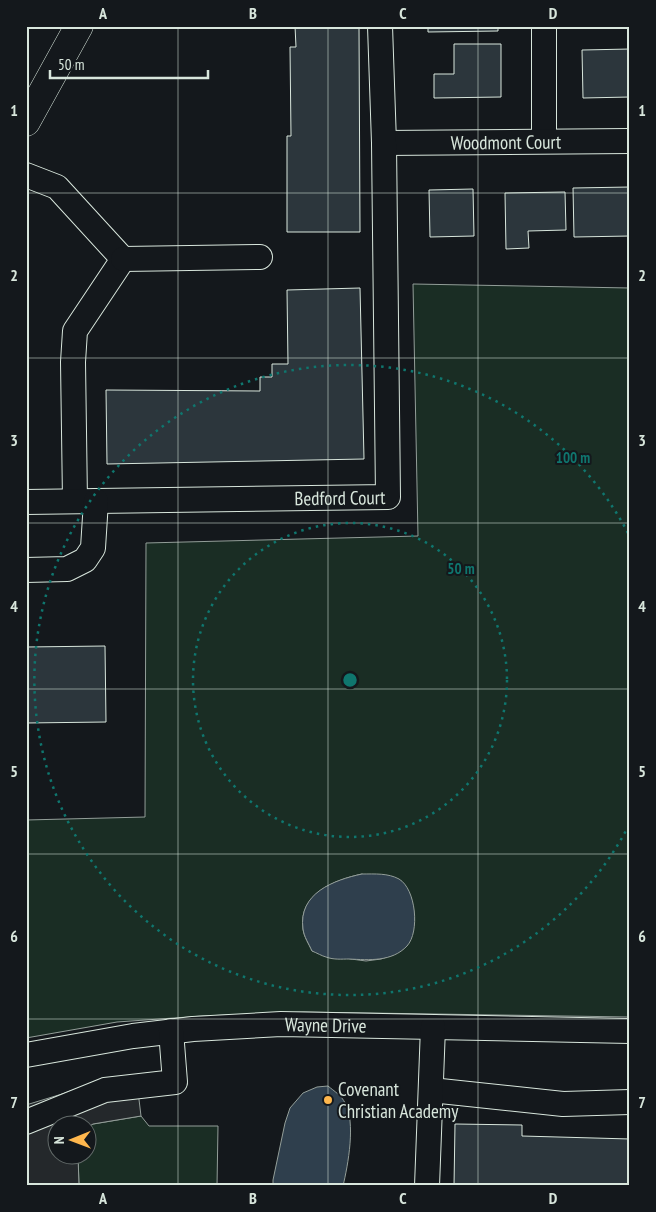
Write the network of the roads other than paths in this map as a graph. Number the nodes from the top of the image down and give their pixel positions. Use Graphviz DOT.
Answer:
graph roads {
  1 [pos="79,26"];
  2 [pos="380,26"];
  3 [pos="544,26"];
  4 [pos="26,122"];
  5 [pos="630,140"];
  6 [pos="544,141"];
  7 [pos="384,142"];
  8 [pos="26,175"];
  9 [pos="260,257"];
  10 [pos="123,259"];
  11 [pos="85,501"];
  12 [pos="26,502"];
  13 [pos="26,570"];
  14 [pos="433,1027"];
  15 [pos="171,1031"];
  16 [pos="630,1031"];
  17 [pos="26,1056"];
  18 [pos="431,1090"];
  19 [pos="630,1102"];
  20 [pos="26,1122"];
  21 [pos="427,1186"];
  1 -- 4 [label="main road"];
  2 -- 7 [label="street"];
  3 -- 6 [label="street"];
  5 -- 6 [label="street, Woodmont Court"];
  6 -- 7 [label="street, Woodmont Court"];
  7 -- 11 [label="street, Bedford Court"];
  8 -- 10 [label="street"];
  9 -- 10 [label="street"];
  10 -- 11 [label="street"];
  11 -- 12 [label="street, Bedford Court"];
  11 -- 13 [label="street"];
  14 -- 15 [label="street, Wayne Drive"];
  14 -- 16 [label="street, Wayne Drive"];
  14 -- 18 [label="street"];
  15 -- 17 [label="street, Wayne Drive"];
  15 -- 20 [label="street"];
  18 -- 19 [label="street"];
  18 -- 21 [label="street"];
}
